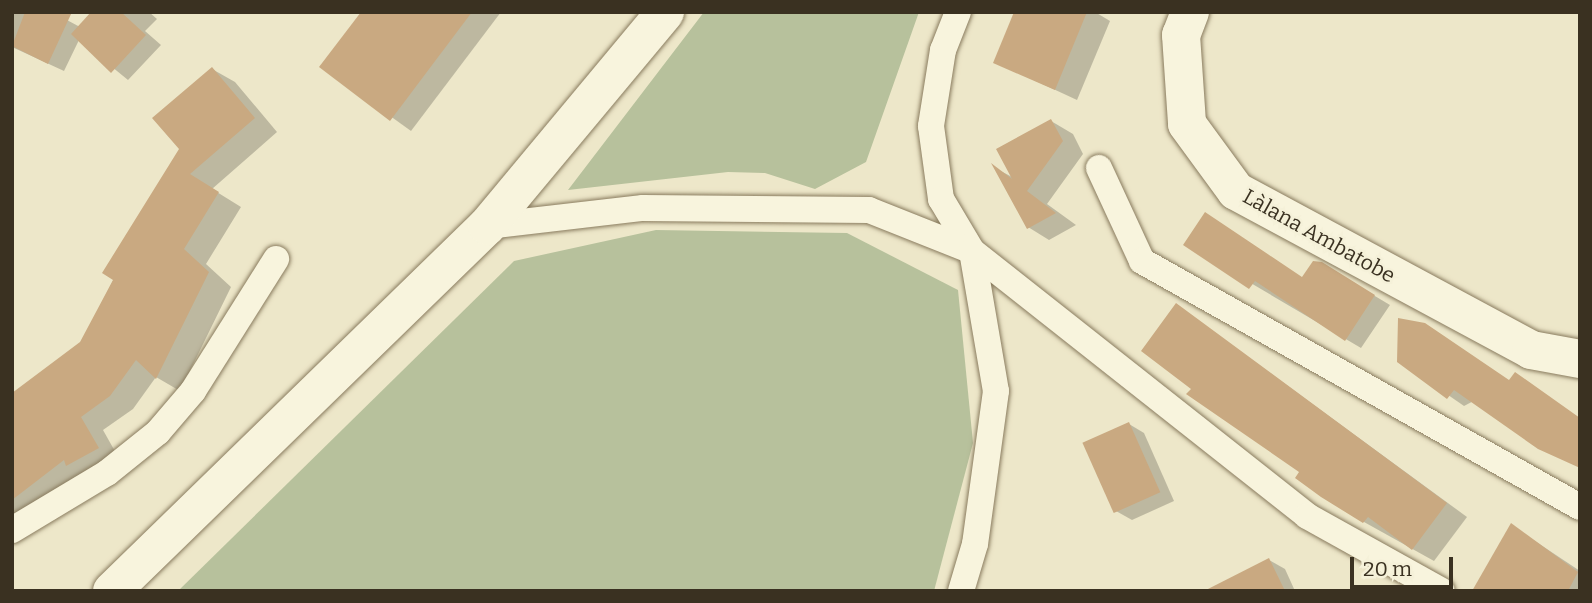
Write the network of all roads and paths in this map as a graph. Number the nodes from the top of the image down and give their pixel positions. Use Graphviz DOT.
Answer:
graph roads {
  1 [pos="666,12"];
  2 [pos="958,12"];
  3 [pos="1190,12"];
  4 [pos="1099,168"];
  5 [pos="487,226"];
  6 [pos="972,251"];
  7 [pos="276,259"];
  8 [pos="1580,359"];
  9 [pos="1580,507"];
  10 [pos="12,530"];
  11 [pos="111,591"];
  12 [pos="961,591"];
  13 [pos="1442,591"];
  1 -- 5 [label="street"];
  2 -- 6 [label="street"];
  3 -- 8 [label="street, Làlana Ambatobe"];
  4 -- 9 [label="street"];
  5 -- 6 [label="street"];
  5 -- 11 [label="street"];
  6 -- 12 [label="street"];
  6 -- 13 [label="street"];
  7 -- 10 [label="street"];
}
